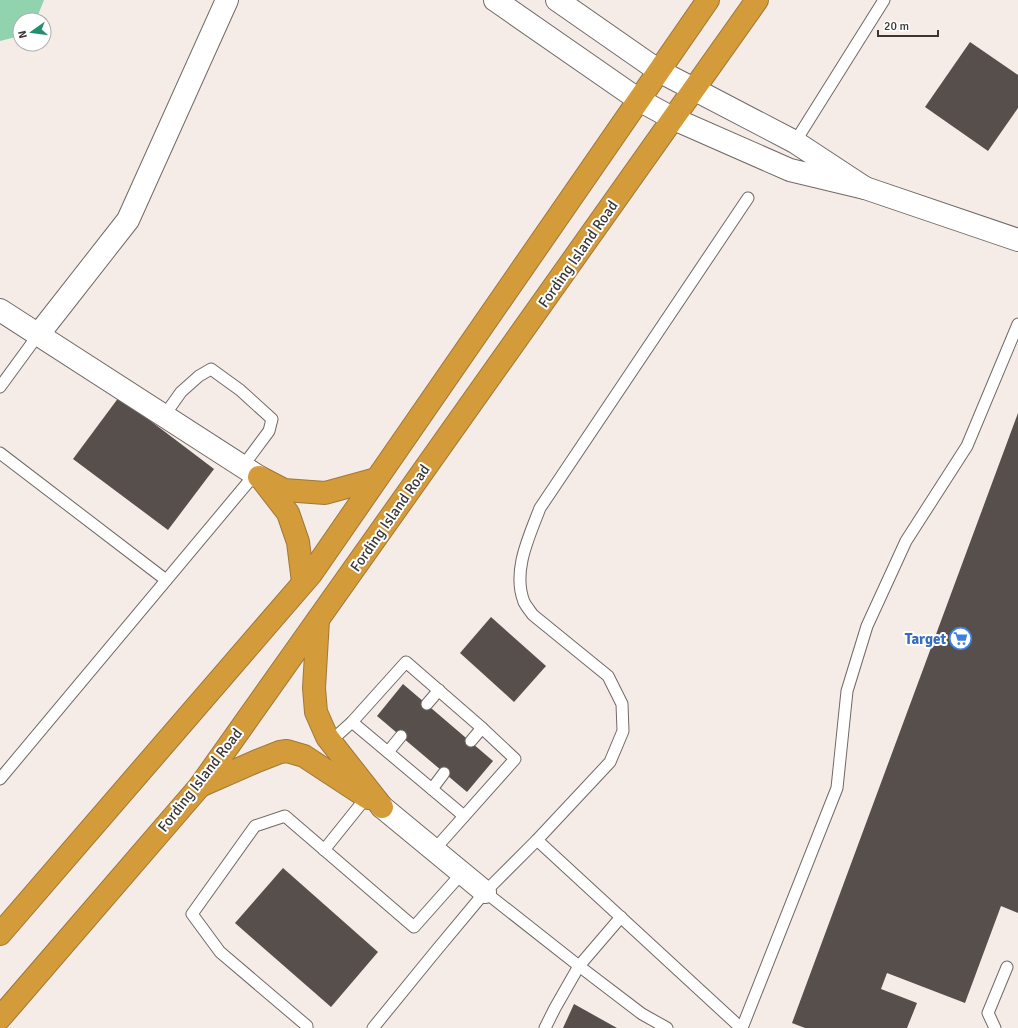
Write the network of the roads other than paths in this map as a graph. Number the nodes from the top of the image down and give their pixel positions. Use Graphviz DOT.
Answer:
graph roads {
  1 [pos="227,0"];
  2 [pos="495,0"];
  3 [pos="557,0"];
  4 [pos="708,0"];
  5 [pos="758,0"];
  6 [pos="884,0"];
  7 [pos="659,71"];
  8 [pos="694,90"];
  9 [pos="639,100"];
  10 [pos="674,119"];
  11 [pos="795,142"];
  12 [pos="865,188"];
  13 [pos="748,198"];
  14 [pos="1018,240"];
  15 [pos="0,310"];
  16 [pos="1018,324"];
  17 [pos="38,335"];
  18 [pos="0,387"];
  19 [pos="164,416"];
  20 [pos="0,454"];
  21 [pos="252,472"];
  22 [pos="376,479"];
  23 [pos="166,580"];
  24 [pos="303,582"];
  25 [pos="318,620"];
  26 [pos="439,690"];
  27 [pos="427,704"];
  28 [pos="352,722"];
  29 [pos="482,728"];
  30 [pos="401,736"];
  31 [pos="330,741"];
  32 [pos="471,742"];
  33 [pos="388,752"];
  34 [pos="444,773"];
  35 [pos="0,779"];
  36 [pos="200,786"];
  37 [pos="432,789"];
  38 [pos="373,799"];
  39 [pos="464,816"];
  40 [pos="537,840"];
  41 [pos="324,850"];
  42 [pos="434,850"];
  43 [pos="462,873"];
  44 [pos="485,892"];
  45 [pos="621,918"];
  46 [pos="0,934"];
  47 [pos="579,966"];
  48 [pos="1007,967"];
  49 [pos="0,1018"];
  50 [pos="661,1027"];
  51 [pos="307,1028"];
  52 [pos="373,1028"];
  53 [pos="545,1028"];
  54 [pos="742,1028"];
  55 [pos="995,1028"];
  1 -- 17 [label="street"];
  2 -- 9 [label="street"];
  3 -- 7 [label="street"];
  4 -- 7 [label="highway"];
  5 -- 8 [label="highway, Fording Island Road"];
  6 -- 11 [label="lane"];
  7 -- 8 [label="street"];
  7 -- 9 [label="highway"];
  8 -- 10 [label="highway, Fording Island Road"];
  8 -- 11 [label="street"];
  9 -- 10 [label="street"];
  9 -- 22 [label="highway"];
  10 -- 12 [label="street"];
  10 -- 25 [label="highway, Fording Island Road"];
  11 -- 12 [label="street"];
  12 -- 14 [label="street"];
  13 -- 40 [label="lane"];
  15 -- 17 [label="street"];
  16 -- 54 [label="lane"];
  17 -- 18 [label="lane"];
  17 -- 19 [label="street"];
  19 -- 21 [label="street"];
  19 -- 21 [label="lane"];
  20 -- 23 [label="lane"];
  21 -- 22 [label="highway"];
  21 -- 23 [label="lane"];
  21 -- 24 [label="highway"];
  22 -- 24 [label="highway"];
  23 -- 35 [label="lane"];
  24 -- 46 [label="highway"];
  25 -- 31 [label="highway"];
  25 -- 36 [label="highway, Fording Island Road"];
  26 -- 27 [label="lane"];
  26 -- 28 [label="lane"];
  26 -- 29 [label="lane"];
  28 -- 31 [label="lane"];
  28 -- 33 [label="lane"];
  29 -- 32 [label="lane"];
  29 -- 39 [label="lane"];
  30 -- 33 [label="lane"];
  31 -- 38 [label="highway"];
  33 -- 37 [label="lane"];
  34 -- 37 [label="lane"];
  36 -- 38 [label="highway"];
  36 -- 49 [label="highway, Fording Island Road"];
  37 -- 39 [label="lane"];
  38 -- 41 [label="lane"];
  38 -- 42 [label="street"];
  39 -- 42 [label="lane"];
  40 -- 44 [label="lane"];
  40 -- 45 [label="lane"];
  41 -- 43 [label="lane"];
  41 -- 51 [label="lane"];
  42 -- 43 [label="street"];
  43 -- 44 [label="street"];
  44 -- 47 [label="lane"];
  44 -- 52 [label="lane"];
  45 -- 47 [label="lane"];
  45 -- 54 [label="lane"];
  47 -- 50 [label="lane"];
  47 -- 53 [label="lane"];
  48 -- 55 [label="lane"];
}
